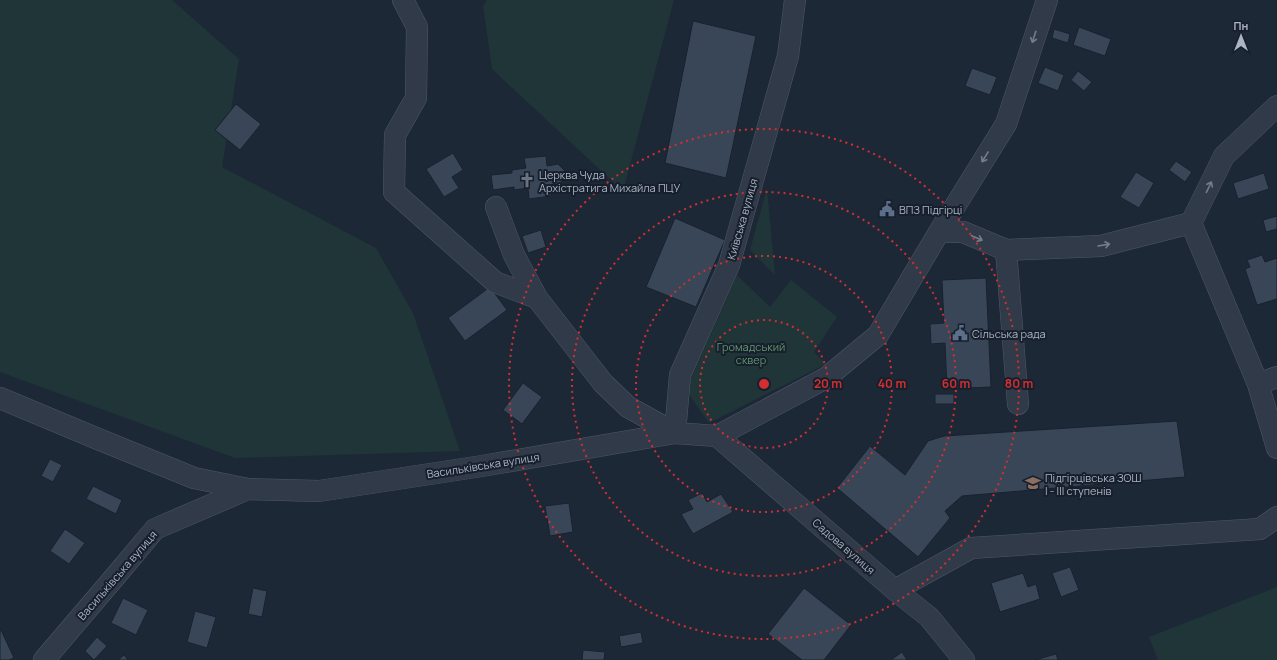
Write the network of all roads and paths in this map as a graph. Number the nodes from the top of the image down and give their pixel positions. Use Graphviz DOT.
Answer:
graph roads {
  1 [pos="403,0"];
  2 [pos="795,0"];
  3 [pos="1047,0"];
  4 [pos="1277,106"];
  5 [pos="496,207"];
  6 [pos="1191,223"];
  7 [pos="939,232"];
  8 [pos="1006,250"];
  9 [pos="537,298"];
  10 [pos="1268,380"];
  11 [pos="0,398"];
  12 [pos="1018,404"];
  13 [pos="675,433"];
  14 [pos="717,436"];
  15 [pos="1277,448"];
  16 [pos="248,489"];
  17 [pos="1277,518"];
  18 [pos="895,590"];
  19 [pos="44,660"];
  20 [pos="964,660"];
  1 -- 9 [label="street"];
  2 -- 13 [label="street, Київська вулиця"];
  3 -- 7 [label="street, one-way"];
  6 -- 4 [label="street, one-way"];
  5 -- 9 [label="street"];
  8 -- 6 [label="street, one-way"];
  6 -- 10 [label="street"];
  7 -- 8 [label="street, one-way"];
  7 -- 14 [label="street"];
  8 -- 12 [label="street"];
  9 -- 13 [label="street"];
  10 -- 15 [label="street"];
  11 -- 16 [label="street, Васильківська вулиця"];
  13 -- 14 [label="street, Васильківська вулиця"];
  13 -- 16 [label="street, Васильківська вулиця"];
  14 -- 18 [label="street, Садова вулиця"];
  16 -- 19 [label="street, Васильківська вулиця"];
  17 -- 18 [label="street"];
  18 -- 20 [label="street, Садова вулиця"];
}
